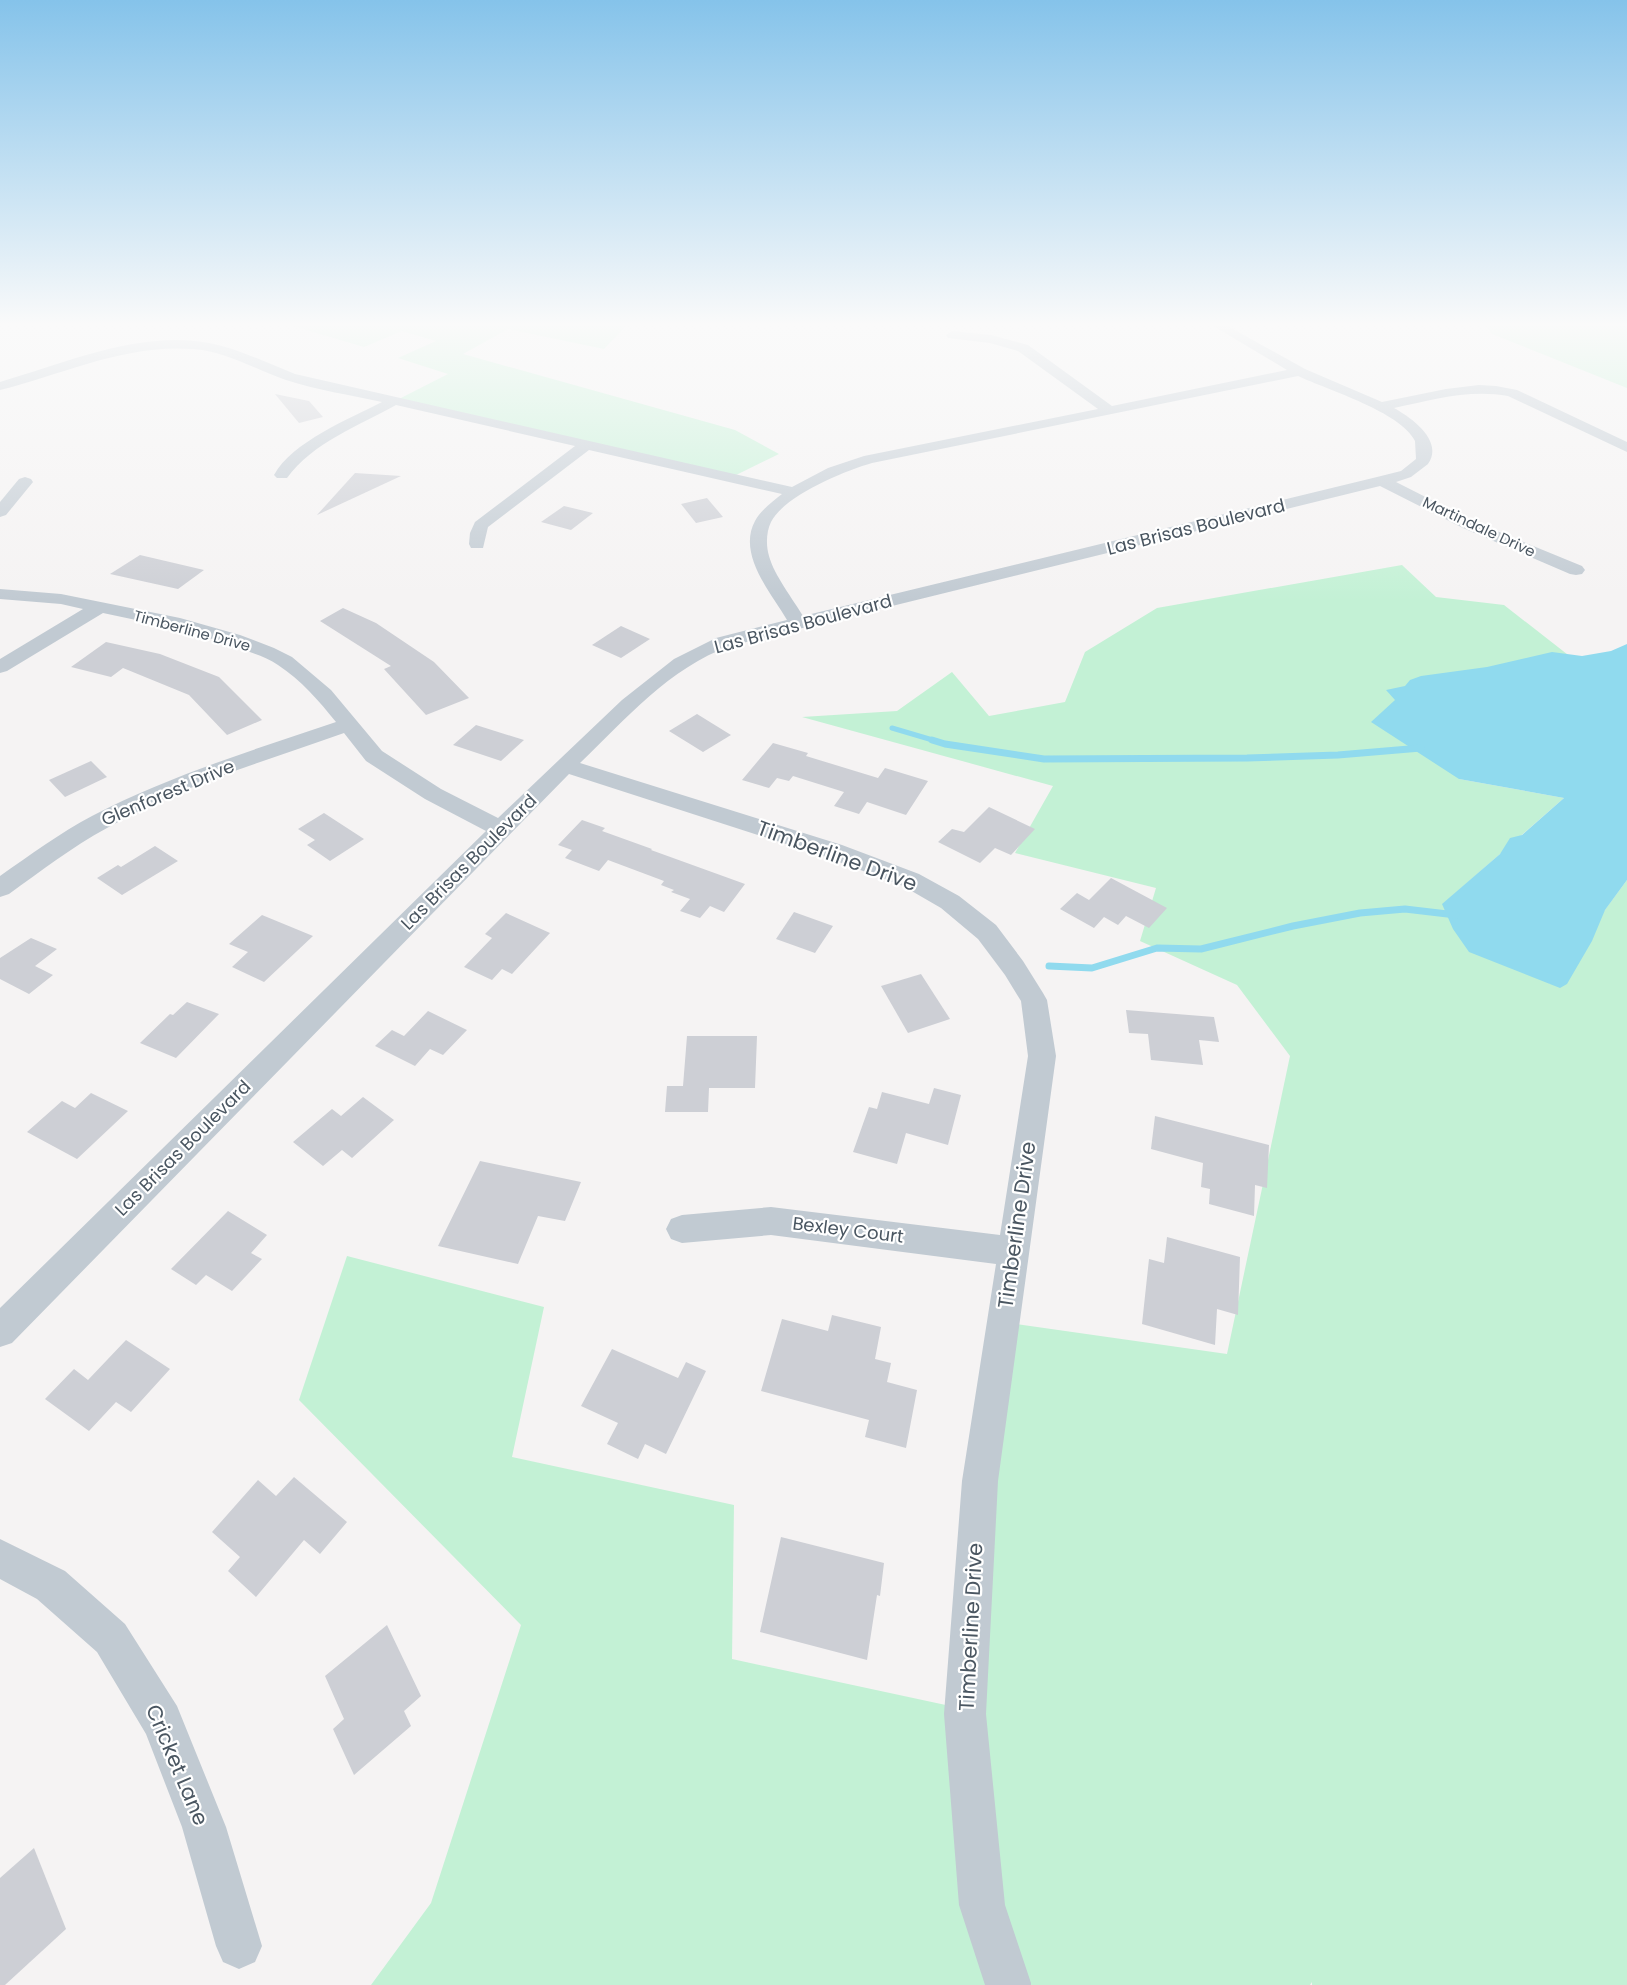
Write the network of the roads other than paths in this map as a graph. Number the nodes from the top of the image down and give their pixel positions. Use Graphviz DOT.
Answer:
graph roads {
  1 [pos="366,417"];
  2 [pos="468,417"];
  3 [pos="1082,417"];
  4 [pos="1398,417"];
  5 [pos="1561,417"];
  6 [pos="587,444"];
  7 [pos="1627,448"];
  8 [pos="282,474"];
  9 [pos="1382,481"];
  10 [pos="25,482"];
  11 [pos="794,492"];
  12 [pos="0,512"];
  13 [pos="477,544"];
  14 [pos="1576,570"];
  15 [pos="0,594"];
  16 [pos="100,607"];
  17 [pos="798,622"];
  18 [pos="0,667"];
  19 [pos="349,724"];
  20 [pos="565,765"];
  21 [pos="502,830"];
  22 [pos="0,888"];
  23 [pos="682,1228"];
  24 [pos="1013,1251"];
  25 [pos="0,1331"];
  26 [pos="0,1558"];
  27 [pos="239,1946"];
  28 [pos="1008,1983"];
  1 -- 8 [label="street"];
  2 -- 6 [label="street"];
  3 -- 11 [label="street"];
  4 -- 9 [label="street, Las Brisas Boulevard"];
  5 -- 7 [label="street"];
  6 -- 11 [label="street"];
  6 -- 13 [label="street"];
  9 -- 14 [label="street, Martindale Drive"];
  9 -- 17 [label="street, Las Brisas Boulevard"];
  10 -- 12 [label="street"];
  11 -- 17 [label="street"];
  15 -- 16 [label="street, Timberline Drive"];
  16 -- 18 [label="street"];
  16 -- 19 [label="street, Timberline Drive"];
  17 -- 20 [label="street, Las Brisas Boulevard"];
  19 -- 21 [label="street, Timberline Drive"];
  19 -- 22 [label="street, Glenforest Drive"];
  20 -- 21 [label="street, Las Brisas Boulevard"];
  20 -- 24 [label="street, Timberline Drive"];
  21 -- 25 [label="street, Las Brisas Boulevard"];
  23 -- 24 [label="street, Bexley Court"];
  24 -- 28 [label="street, Timberline Drive"];
  26 -- 27 [label="street, Cricket Lane"];
}
